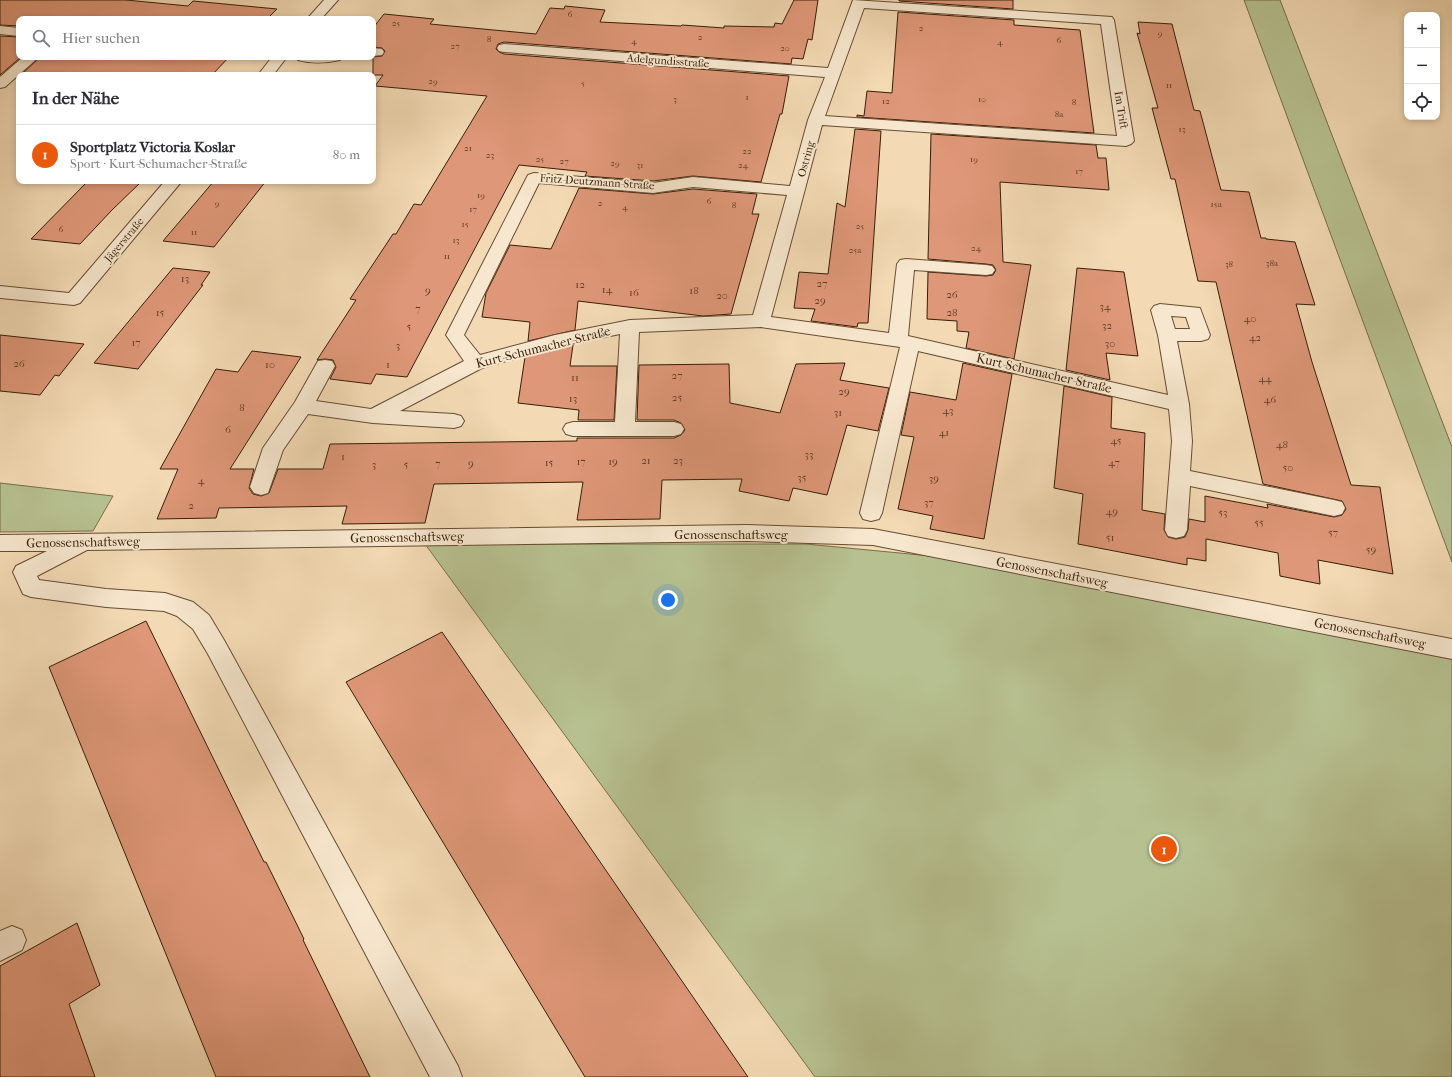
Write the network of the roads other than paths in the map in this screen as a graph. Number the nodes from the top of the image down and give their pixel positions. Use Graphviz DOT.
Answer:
graph roads {
  1 [pos="331,0"];
  2 [pos="859,2"];
  3 [pos="317,16"];
  4 [pos="0,30"];
  5 [pos="16,32"];
  6 [pos="504,48"];
  7 [pos="28,60"];
  8 [pos="278,60"];
  9 [pos="268,72"];
  10 [pos="832,73"];
  11 [pos="0,84"];
  12 [pos="816,120"];
  13 [pos="171,184"];
  14 [pos="797,191"];
  15 [pos="986,270"];
  16 [pos="0,292"];
  17 [pos="761,321"];
  18 [pos="630,326"];
  19 [pos="1167,335"];
  20 [pos="904,342"];
  21 [pos="475,363"];
  22 [pos="325,366"];
  23 [pos="1179,404"];
  24 [pos="303,406"];
  25 [pos="373,416"];
  26 [pos="454,421"];
  27 [pos="573,429"];
  28 [pos="625,429"];
  29 [pos="674,429"];
  30 [pos="1180,476"];
  31 [pos="261,487"];
  32 [pos="1334,508"];
  33 [pos="871,513"];
  34 [pos="1176,530"];
  35 [pos="86,542"];
  36 [pos="0,543"];
  37 [pos="1452,649"];
  38 [pos="447,1077"];
  1 -- 3 [label="street"];
  2 -- 10 [label="street, Ostring"];
  2 -- 12 [label="street, Im Trift"];
  4 -- 5 [label="street"];
  6 -- 10 [label="street, Adelgundisstraße"];
  7 -- 11 [label="street"];
  8 -- 9 [label="street"];
  10 -- 12 [label="street, Ostring"];
  12 -- 14 [label="street, Ostring"];
  13 -- 16 [label="street, Jägerstraße"];
  14 -- 17 [label="street, Ostring"];
  14 -- 21 [label="street, Fritz-Deutzmann-Straße"];
  15 -- 20 [label="street"];
  17 -- 18 [label="street, Kurt-Schumacher-Straße"];
  17 -- 20 [label="street, Kurt-Schumacher-Straße"];
  18 -- 21 [label="street, Kurt-Schumacher-Straße"];
  18 -- 28 [label="street, Kurt-Schumacher-Straße"];
  19 -- 23 [label="street"];
  20 -- 23 [label="street, Kurt-Schumacher-Straße"];
  20 -- 33 [label="street"];
  21 -- 25 [label="street, Kurt-Schumacher-Straße"];
  22 -- 24 [label="street"];
  23 -- 30 [label="street"];
  24 -- 25 [label="street"];
  24 -- 31 [label="street"];
  25 -- 26 [label="street"];
  27 -- 28 [label="street"];
  28 -- 29 [label="street"];
  30 -- 32 [label="street"];
  30 -- 34 [label="street"];
  35 -- 36 [label="street, Genossenschaftsweg"];
  35 -- 37 [label="street, Genossenschaftsweg"];
  35 -- 38 [label="street"];
}
